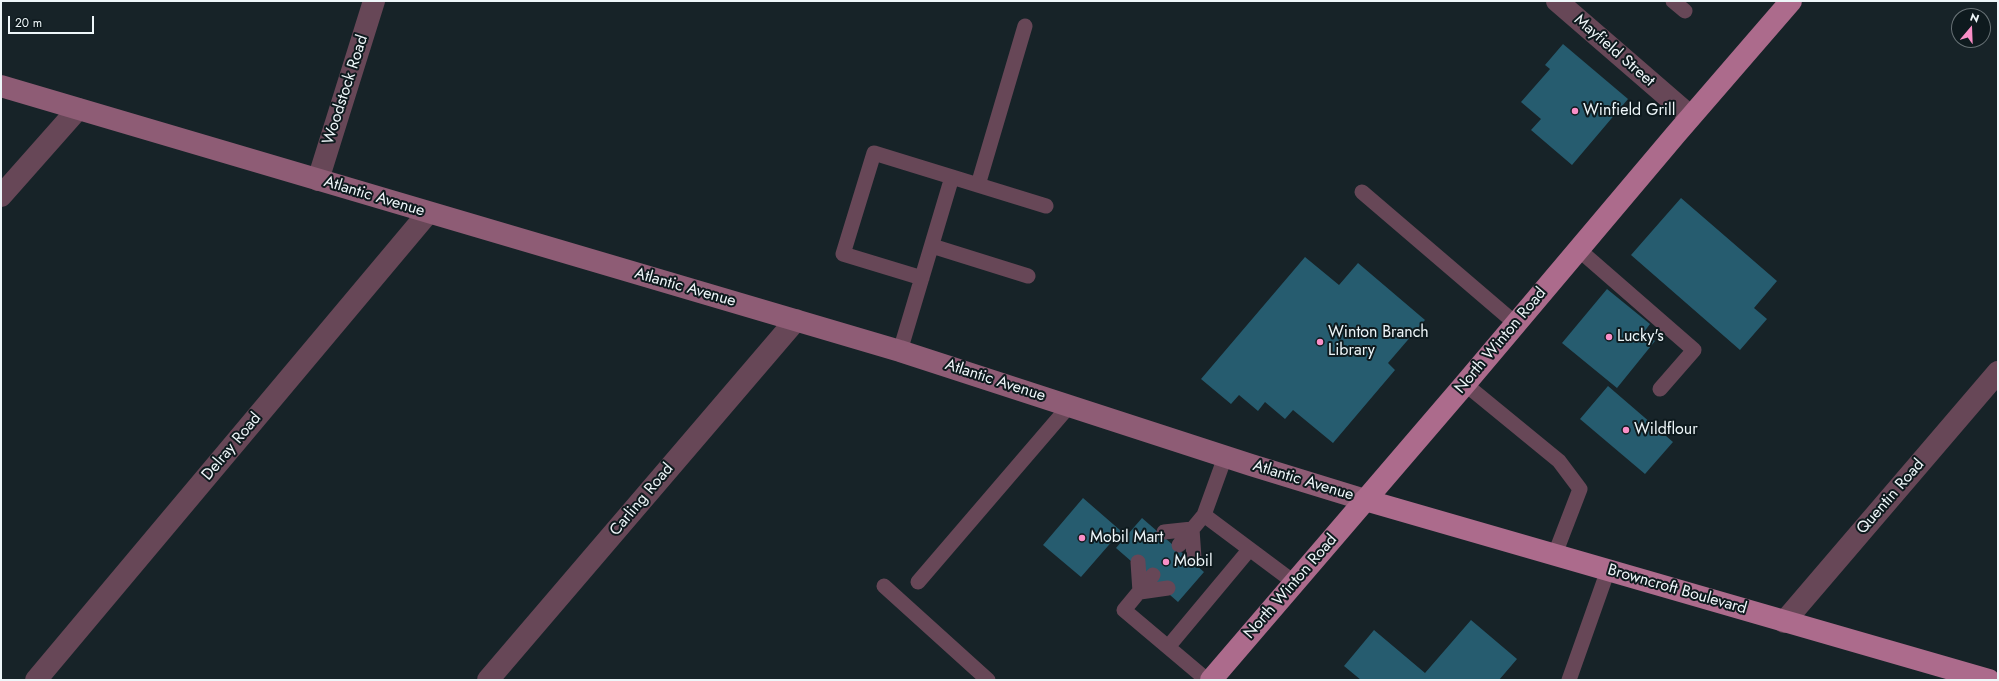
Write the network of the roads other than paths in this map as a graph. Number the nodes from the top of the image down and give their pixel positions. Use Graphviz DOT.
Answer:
graph roads {
  1 [pos="374,1"];
  2 [pos="1557,1"];
  3 [pos="1673,1"];
  4 [pos="1787,2"];
  5 [pos="1685,11"];
  6 [pos="1025,26"];
  7 [pos="1,86"];
  8 [pos="78,109"];
  9 [pos="1690,116"];
  10 [pos="952,177"];
  11 [pos="318,180"];
  12 [pos="978,185"];
  13 [pos="1362,192"];
  14 [pos="1,196"];
  15 [pos="1046,206"];
  16 [pos="428,213"];
  17 [pos="932,246"];
  18 [pos="1578,249"];
  19 [pos="1028,276"];
  20 [pos="922,278"];
  21 [pos="796,320"];
  22 [pos="1515,323"];
  23 [pos="900,351"];
  24 [pos="1998,372"];
  25 [pos="1465,384"];
  26 [pos="1660,389"];
  27 [pos="1070,406"];
  28 [pos="1225,457"];
  29 [pos="1365,500"];
  30 [pos="1204,514"];
  31 [pos="1192,529"];
  32 [pos="1164,532"];
  33 [pos="1179,545"];
  34 [pos="1250,550"];
  35 [pos="1555,554"];
  36 [pos="1194,558"];
  37 [pos="1138,562"];
  38 [pos="1608,570"];
  39 [pos="1153,576"];
  40 [pos="918,582"];
  41 [pos="1295,583"];
  42 [pos="884,586"];
  43 [pos="1168,588"];
  44 [pos="1140,592"];
  45 [pos="1784,622"];
  46 [pos="1168,647"];
  47 [pos="36,680"];
  48 [pos="488,680"];
  49 [pos="988,680"];
  50 [pos="1207,680"];
  51 [pos="1211,680"];
  52 [pos="1569,680"];
  53 [pos="1989,680"];
  1 -- 11 [label="street, Woodstock Road"];
  2 -- 9 [label="street, Mayfield Street"];
  3 -- 5 [label="lane"];
  4 -- 9 [label="main road, North Winton Road"];
  6 -- 12 [label="lane"];
  7 -- 8 [label="main road, Atlantic Avenue"];
  8 -- 11 [label="main road, Atlantic Avenue"];
  8 -- 14 [label="street"];
  9 -- 18 [label="main road, North Winton Road"];
  10 -- 12 [label="lane"];
  10 -- 17 [label="lane"];
  10 -- 20 [label="lane"];
  11 -- 16 [label="main road, Atlantic Avenue"];
  12 -- 15 [label="lane"];
  13 -- 22 [label="lane"];
  16 -- 21 [label="main road, Atlantic Avenue"];
  16 -- 47 [label="street, Delray Road"];
  17 -- 19 [label="lane"];
  17 -- 20 [label="lane"];
  18 -- 22 [label="main road, North Winton Road"];
  18 -- 26 [label="lane"];
  20 -- 23 [label="lane"];
  21 -- 23 [label="main road, Atlantic Avenue"];
  21 -- 48 [label="street, Carling Road"];
  22 -- 25 [label="main road, North Winton Road"];
  23 -- 27 [label="main road, Atlantic Avenue"];
  24 -- 45 [label="street, Quentin Road"];
  25 -- 29 [label="main road, North Winton Road"];
  25 -- 35 [label="lane"];
  27 -- 28 [label="main road, Atlantic Avenue"];
  27 -- 40 [label="lane"];
  28 -- 29 [label="main road, Atlantic Avenue"];
  28 -- 30 [label="lane"];
  29 -- 35 [label="main road, Browncroft Boulevard"];
  29 -- 41 [label="main road, North Winton Road"];
  30 -- 31 [label="lane"];
  30 -- 34 [label="lane"];
  31 -- 32 [label="lane"];
  31 -- 33 [label="lane"];
  31 -- 36 [label="lane"];
  34 -- 41 [label="lane"];
  34 -- 46 [label="lane"];
  35 -- 38 [label="main road, Browncroft Boulevard"];
  37 -- 44 [label="lane"];
  38 -- 45 [label="main road, Browncroft Boulevard"];
  38 -- 52 [label="lane"];
  39 -- 44 [label="lane"];
  41 -- 51 [label="main road, North Winton Road"];
  42 -- 49 [label="lane"];
  43 -- 44 [label="lane"];
  44 -- 46 [label="lane"];
  45 -- 53 [label="main road, Browncroft Boulevard"];
  46 -- 50 [label="lane"];
}
